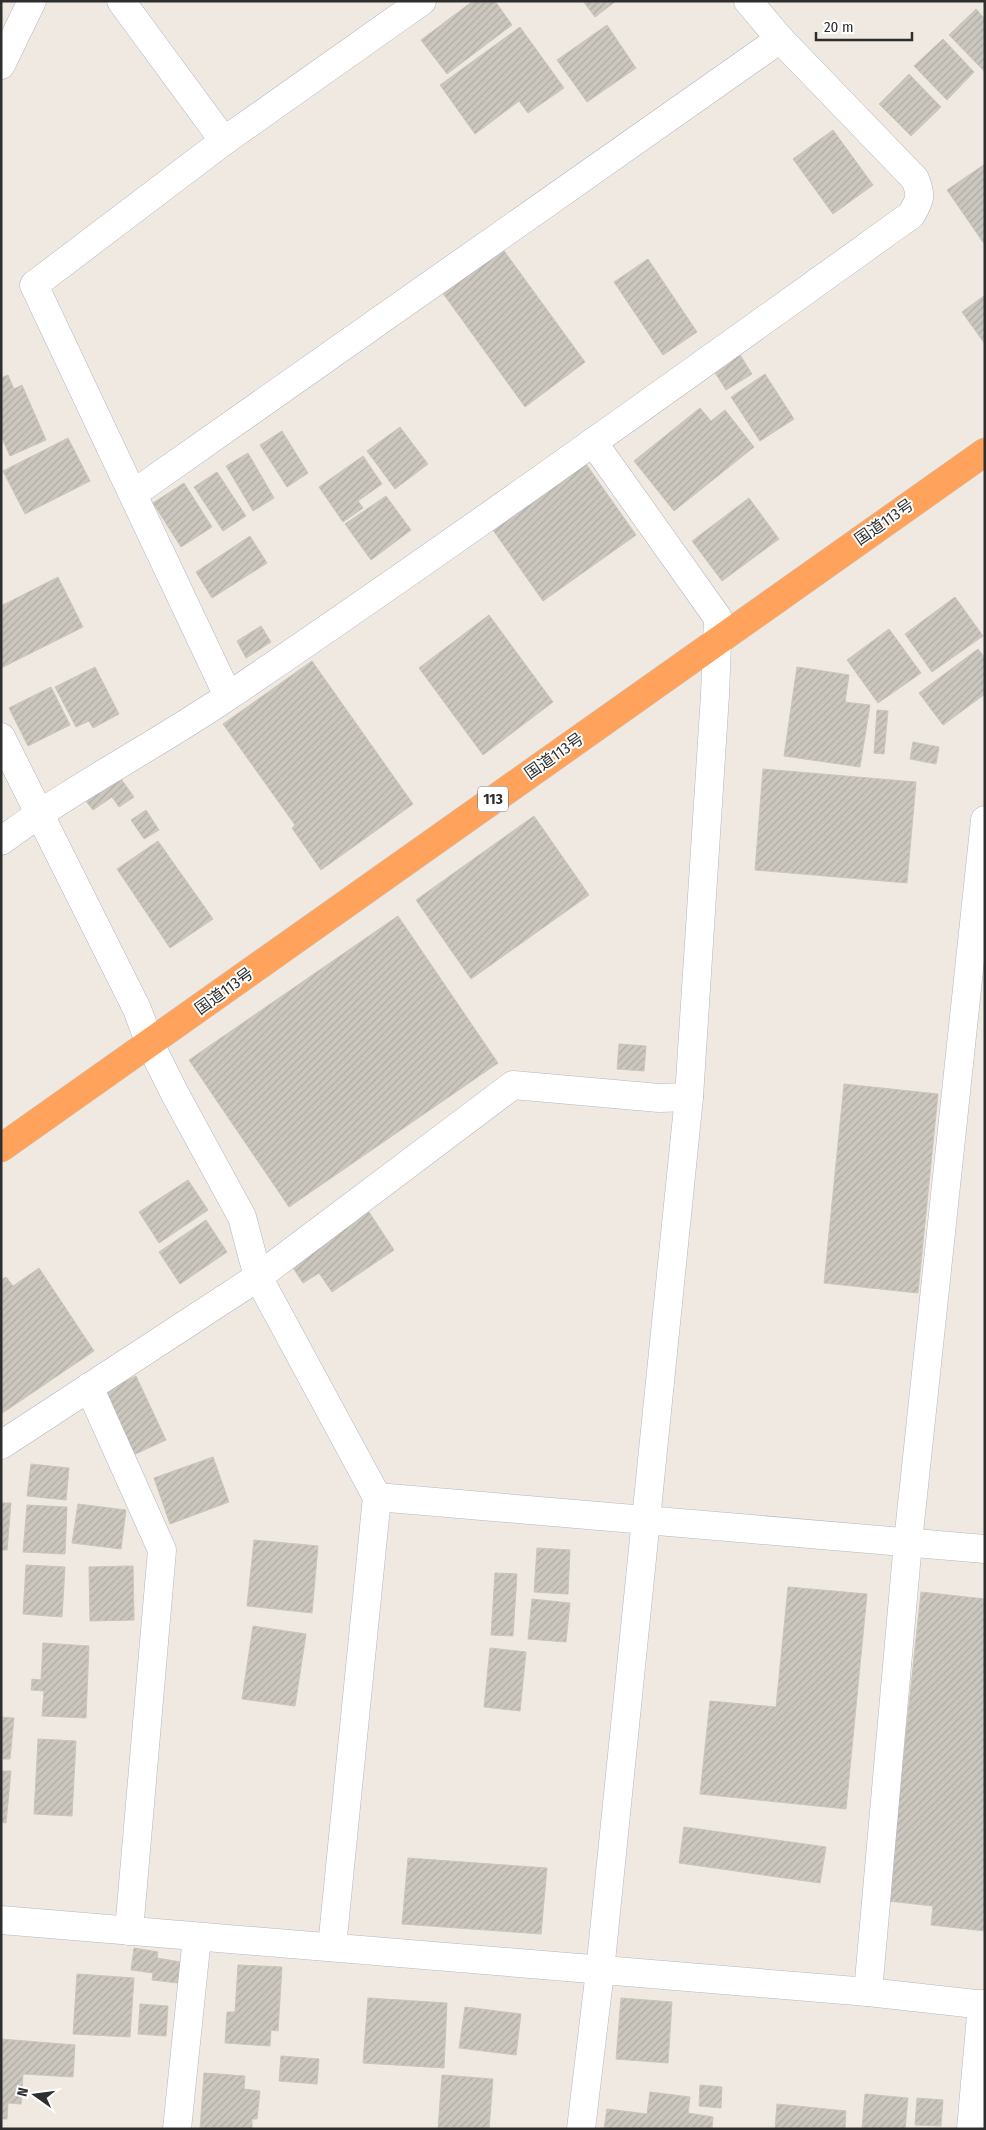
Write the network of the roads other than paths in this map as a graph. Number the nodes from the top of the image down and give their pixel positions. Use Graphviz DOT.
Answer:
graph roads {
  1 [pos="32,1"];
  2 [pos="121,1"];
  3 [pos="422,1"];
  4 [pos="748,1"];
  5 [pos="780,39"];
  6 [pos="1,65"];
  7 [pos="224,141"];
  8 [pos="593,442"];
  9 [pos="985,452"];
  10 [pos="133,494"];
  11 [pos="718,642"];
  12 [pos="228,696"];
  13 [pos="1,737"];
  14 [pos="40,813"];
  15 [pos="985,820"];
  16 [pos="1,841"];
  17 [pos="983,850"];
  18 [pos="150,1044"];
  19 [pos="689,1097"];
  20 [pos="1,1148"];
  21 [pos="258,1277"];
  22 [pos="89,1387"];
  23 [pos="1,1445"];
  24 [pos="377,1497"];
  25 [pos="645,1520"];
  26 [pos="908,1542"];
  27 [pos="985,1549"];
  28 [pos="1,1920"];
  29 [pos="129,1931"];
  30 [pos="197,1937"];
  31 [pos="332,1947"];
  32 [pos="600,1971"];
  33 [pos="868,1992"];
  34 [pos="983,2004"];
  35 [pos="177,2129"];
  36 [pos="581,2129"];
  37 [pos="971,2129"];
  1 -- 6 [label="street"];
  2 -- 7 [label="street"];
  3 -- 7 [label="street"];
  4 -- 5 [label="street"];
  5 -- 8 [label="street"];
  5 -- 10 [label="street"];
  7 -- 10 [label="street"];
  8 -- 11 [label="street"];
  8 -- 12 [label="street"];
  9 -- 11 [label="highway, 国道113号 / 113"];
  10 -- 12 [label="street"];
  11 -- 18 [label="highway, 国道113号 / 113"];
  11 -- 19 [label="street"];
  12 -- 14 [label="street"];
  13 -- 14 [label="street"];
  14 -- 16 [label="street"];
  14 -- 18 [label="street"];
  15 -- 17 [label="street"];
  17 -- 26 [label="street"];
  18 -- 20 [label="highway, 国道113号 / 113"];
  18 -- 21 [label="street"];
  19 -- 21 [label="street"];
  19 -- 25 [label="street"];
  21 -- 22 [label="street"];
  21 -- 24 [label="street"];
  22 -- 23 [label="street"];
  22 -- 29 [label="street"];
  24 -- 25 [label="street"];
  24 -- 31 [label="street"];
  25 -- 26 [label="street"];
  25 -- 32 [label="street"];
  26 -- 27 [label="street"];
  26 -- 33 [label="street"];
  28 -- 29 [label="street"];
  29 -- 30 [label="street"];
  30 -- 31 [label="street"];
  30 -- 35 [label="street"];
  31 -- 32 [label="street"];
  32 -- 33 [label="street"];
  32 -- 36 [label="street"];
  33 -- 34 [label="street"];
  34 -- 37 [label="street"];
}
